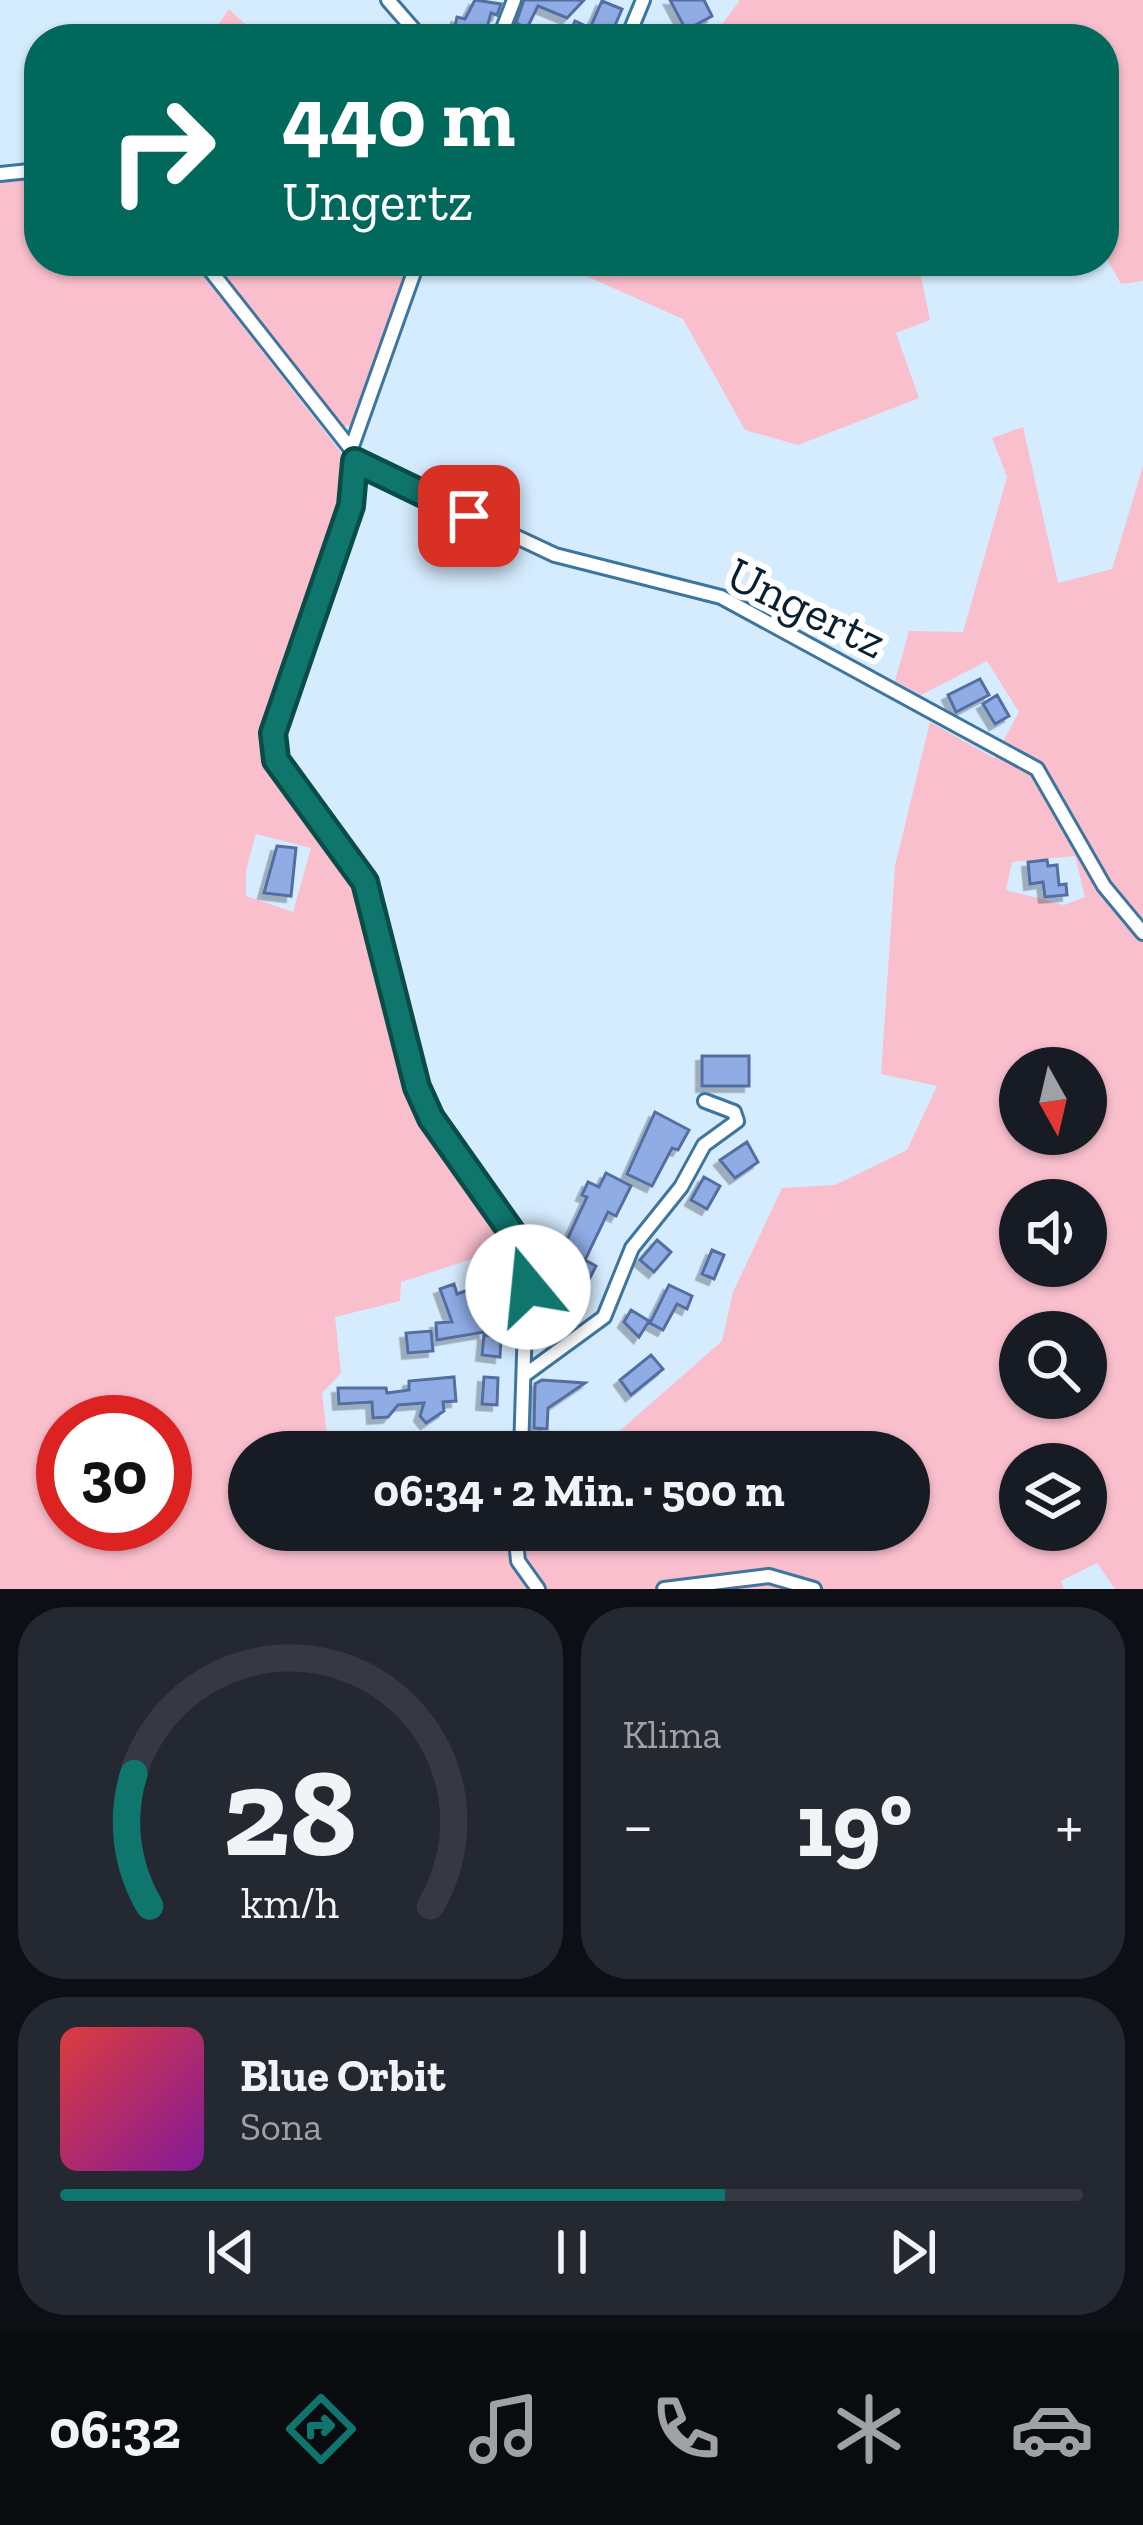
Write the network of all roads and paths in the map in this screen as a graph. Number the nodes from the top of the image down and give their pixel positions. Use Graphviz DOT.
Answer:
graph roads {
  1 [pos="388,0"];
  2 [pos="409,24"];
  3 [pos="214,276"];
  4 [pos="413,276"];
  5 [pos="353,455"];
  6 [pos="1143,933"];
  7 [pos="705,1101"];
  8 [pos="526,1374"];
  9 [pos="522,1431"];
  10 [pos="517,1551"];
  11 [pos="538,1589"];
  12 [pos="664,1589"];
  13 [pos="814,1589"];
  1 -- 2 [label="street"];
  3 -- 5 [label="street"];
  4 -- 5 [label="street"];
  5 -- 6 [label="street, Ungertz"];
  5 -- 8 [label="street"];
  7 -- 8 [label="street"];
  8 -- 9 [label="street"];
  10 -- 11 [label="street"];
  12 -- 13 [label="street"];
}
